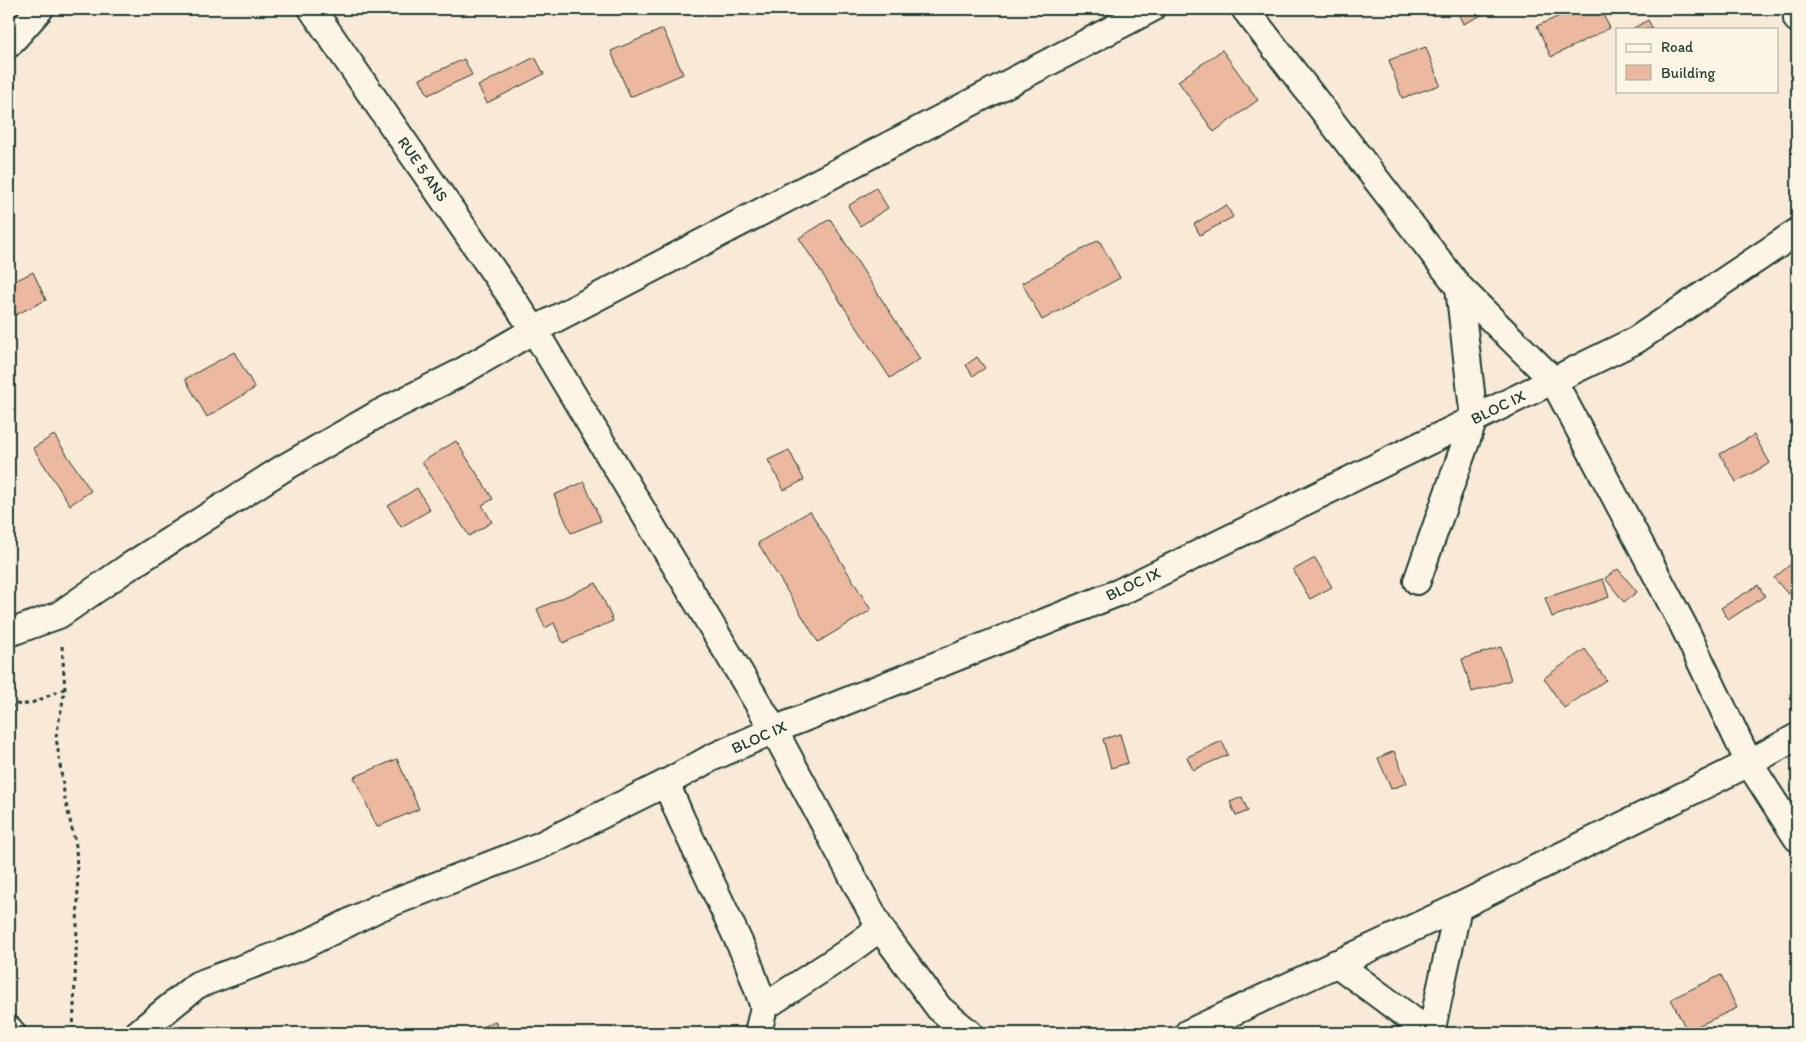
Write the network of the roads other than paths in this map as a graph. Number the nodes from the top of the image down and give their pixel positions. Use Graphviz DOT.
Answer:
graph roads {
  1 [pos="40,9"];
  2 [pos="312,9"];
  3 [pos="1151,9"];
  4 [pos="1245,9"];
  5 [pos="1797,9"];
  6 [pos="1797,19"];
  7 [pos="9,44"];
  8 [pos="1797,232"];
  9 [pos="1459,287"];
  10 [pos="534,330"];
  11 [pos="1553,380"];
  12 [pos="1474,419"];
  13 [pos="1417,582"];
  14 [pos="9,633"];
  15 [pos="774,730"];
  16 [pos="1797,736"];
  17 [pos="1749,763"];
  18 [pos="666,783"];
  19 [pos="1797,838"];
  20 [pos="1458,907"];
  21 [pos="880,928"];
  22 [pos="1336,963"];
  23 [pos="764,1007"];
  24 [pos="9,1029"];
  25 [pos="12,1033"];
  26 [pos="138,1033"];
  27 [pos="758,1033"];
  28 [pos="969,1033"];
  29 [pos="1188,1033"];
  30 [pos="1430,1033"];
  1 -- 7 [label="street"];
  2 -- 10 [label="street, RUE 5 ANS"];
  3 -- 10 [label="street"];
  4 -- 9 [label="street"];
  5 -- 6 [label="street"];
  8 -- 11 [label="street, BLOC IX"];
  9 -- 11 [label="street"];
  9 -- 12 [label="street"];
  10 -- 14 [label="street"];
  10 -- 15 [label="street, RUE 5 ANS"];
  11 -- 12 [label="street, BLOC IX"];
  11 -- 17 [label="street"];
  12 -- 13 [label="street"];
  12 -- 15 [label="street, BLOC IX"];
  15 -- 18 [label="street, BLOC IX"];
  15 -- 21 [label="street, RUE 5 ANS"];
  16 -- 17 [label="street"];
  17 -- 19 [label="street"];
  17 -- 20 [label="street"];
  18 -- 23 [label="street"];
  18 -- 26 [label="street, BLOC IX"];
  20 -- 22 [label="street"];
  20 -- 30 [label="street"];
  21 -- 23 [label="street"];
  21 -- 28 [label="street, RUE 5 ANS"];
  22 -- 29 [label="street"];
  22 -- 30 [label="street"];
  23 -- 27 [label="street"];
  24 -- 25 [label="street"];
}
